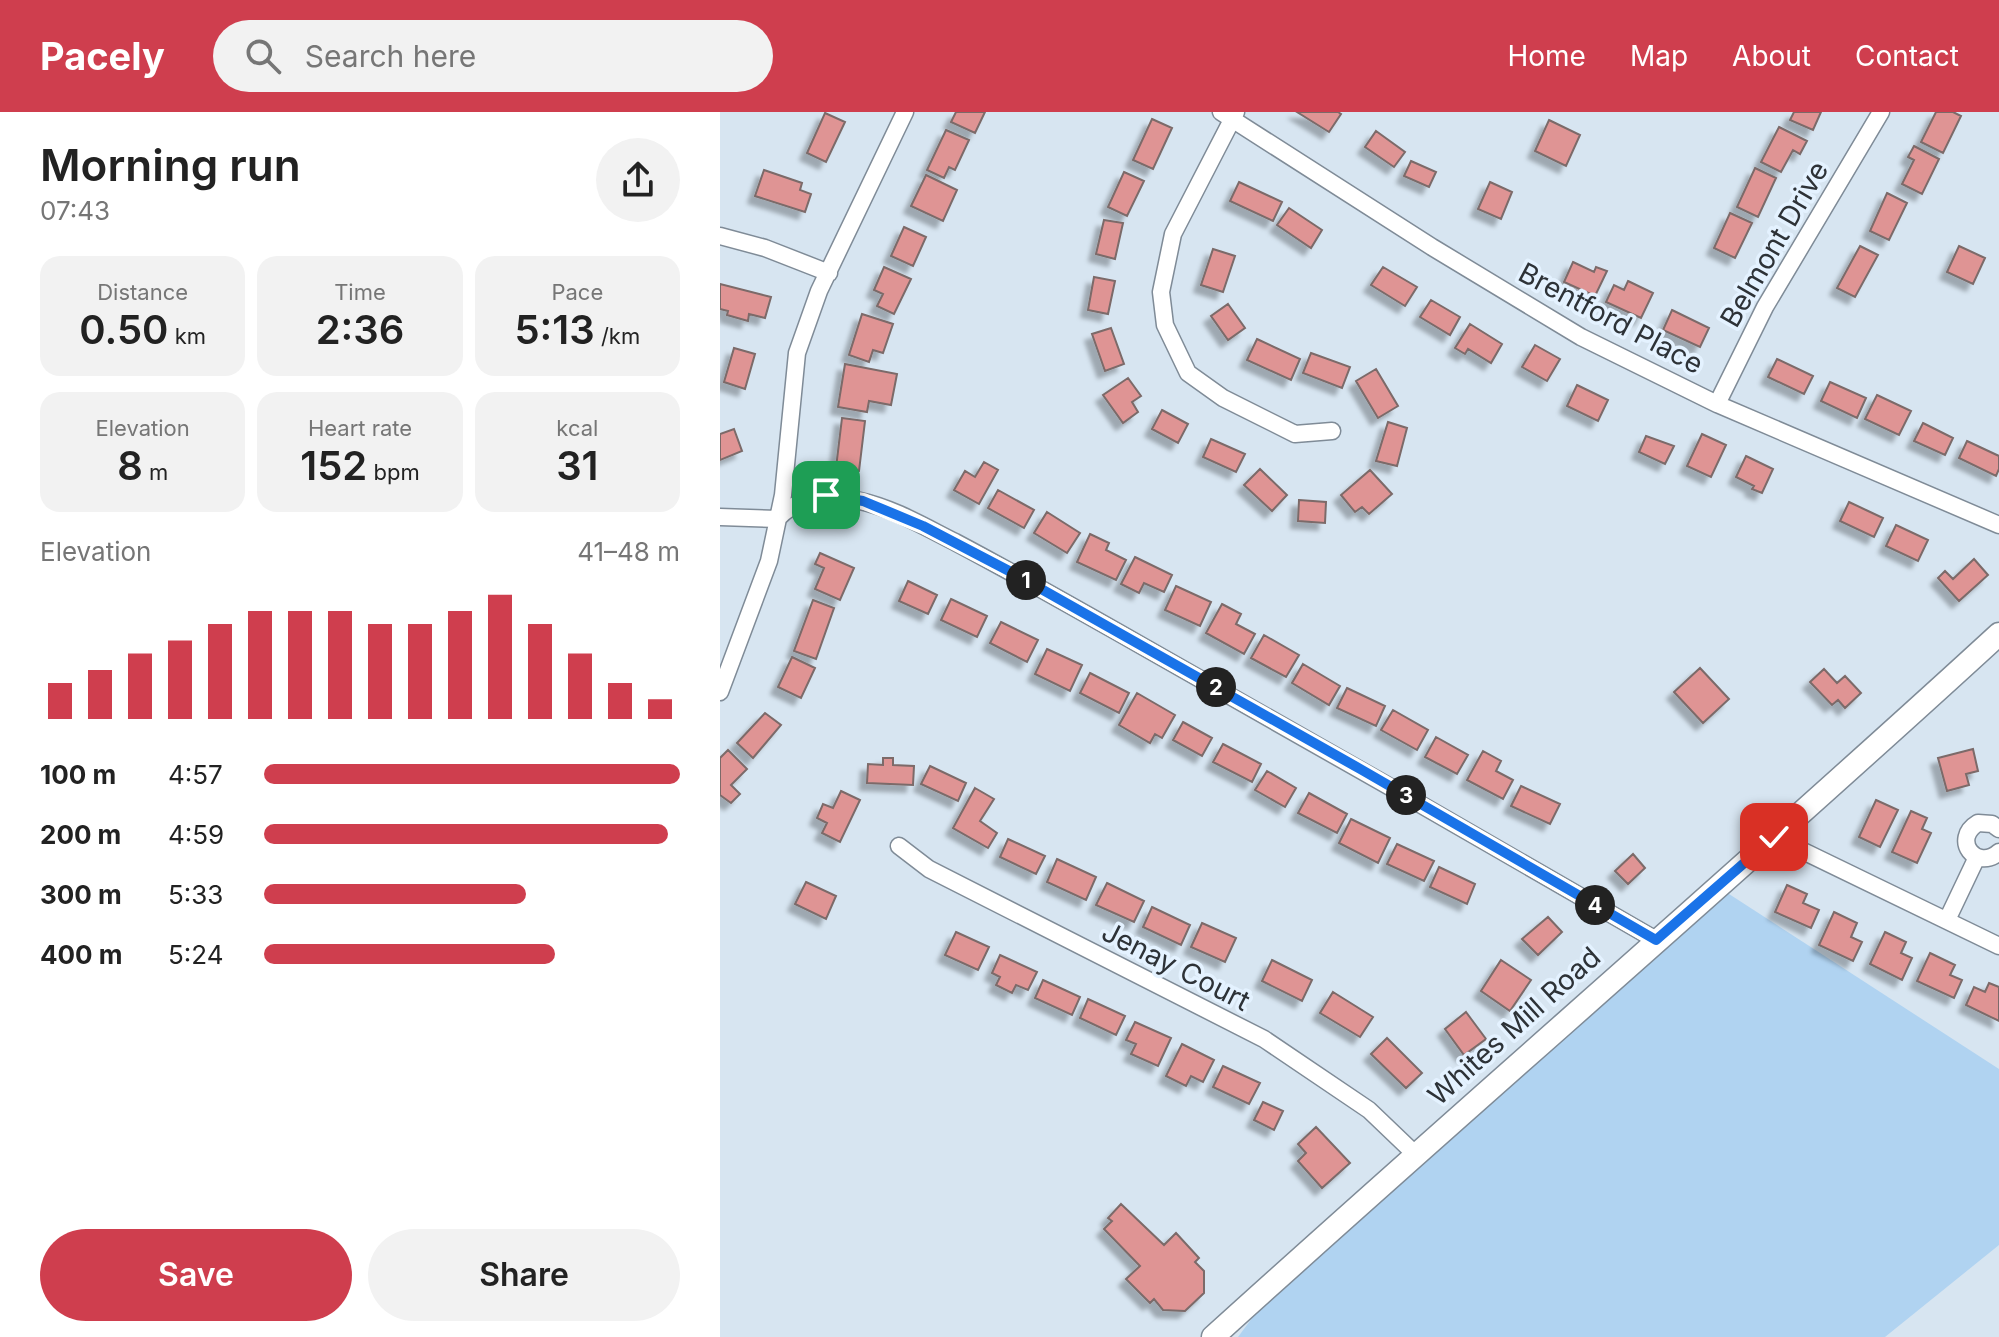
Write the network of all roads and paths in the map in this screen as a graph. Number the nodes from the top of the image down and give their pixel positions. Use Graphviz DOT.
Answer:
graph roads {
  1 [pos="905,112"];
  2 [pos="1881,112"];
  3 [pos="1230,114"];
  4 [pos="720,236"];
  5 [pos="829,273"];
  6 [pos="1717,404"];
  7 [pos="1332,431"];
  8 [pos="720,517"];
  9 [pos="777,519"];
  10 [pos="1999,525"];
  11 [pos="1999,634"];
  12 [pos="720,692"];
  13 [pos="1999,829"];
  14 [pos="1774,837"];
  15 [pos="899,846"];
  16 [pos="1999,852"];
  17 [pos="1977,857"];
  18 [pos="1947,920"];
  19 [pos="1656,940"];
  20 [pos="1999,946"];
  21 [pos="1415,1154"];
  22 [pos="1213,1337"];
  1 -- 5 [label="street"];
  2 -- 6 [label="street, Belmont Drive"];
  3 -- 6 [label="street, Brentford Place"];
  3 -- 7 [label="street"];
  4 -- 5 [label="street"];
  5 -- 9 [label="street"];
  6 -- 10 [label="street, Brentford Place"];
  8 -- 9 [label="street"];
  9 -- 12 [label="street"];
  9 -- 19 [label="street"];
  11 -- 14 [label="street, Whites Mill Road"];
  13 -- 17 [label="street"];
  14 -- 18 [label="street"];
  14 -- 19 [label="street, Whites Mill Road"];
  15 -- 21 [label="street, Jenay Court"];
  16 -- 17 [label="street"];
  17 -- 18 [label="street"];
  18 -- 20 [label="street"];
  19 -- 21 [label="street, Whites Mill Road"];
  21 -- 22 [label="street, Whites Mill Road"];
}
